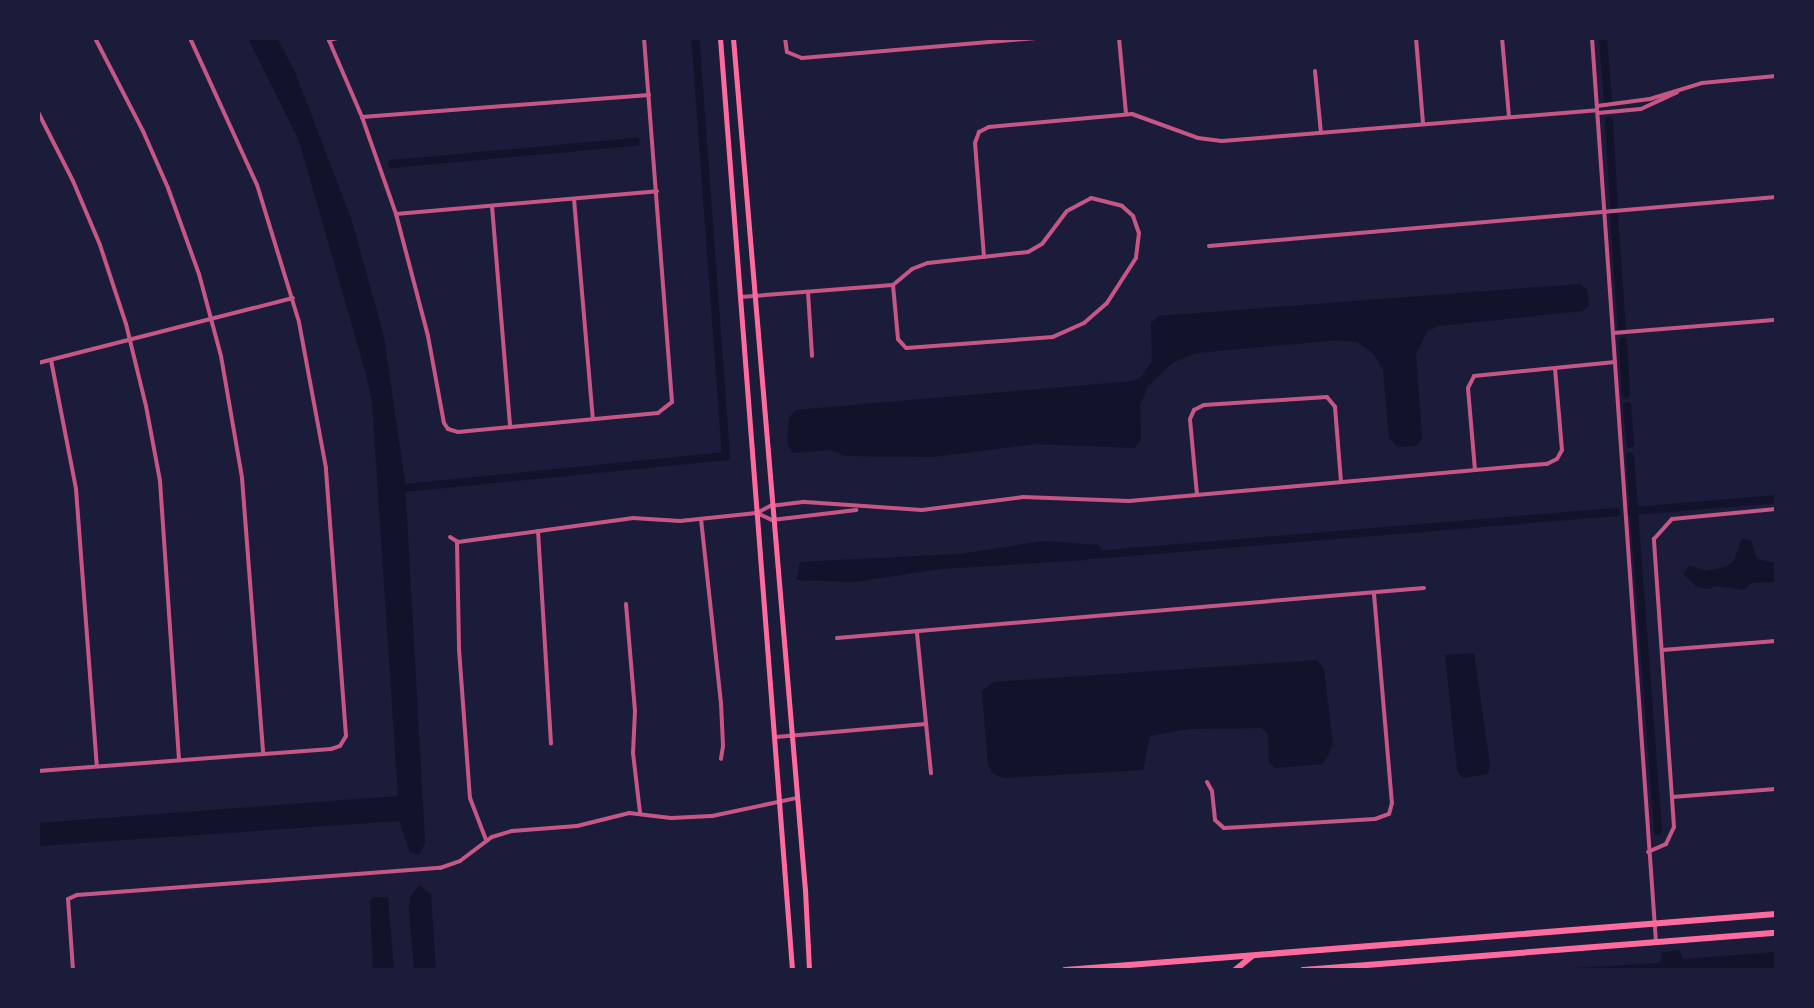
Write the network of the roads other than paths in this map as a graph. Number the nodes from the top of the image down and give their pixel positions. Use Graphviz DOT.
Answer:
graph roads {
  1 [pos="95,38"];
  2 [pos="190,38"];
  3 [pos="338,38"];
  4 [pos="644,38"];
  5 [pos="720,38"];
  6 [pos="733,38"];
  7 [pos="785,38"];
  8 [pos="1036,38"];
  9 [pos="1119,38"];
  10 [pos="1416,38"];
  11 [pos="1502,38"];
  12 [pos="1592,38"];
  13 [pos="328,39"];
  14 [pos="1315,71"];
  15 [pos="1776,76"];
  16 [pos="649,95"];
  17 [pos="1597,110"];
  18 [pos="38,112"];
  19 [pos="1126,114"];
  20 [pos="1509,116"];
  21 [pos="362,117"];
  22 [pos="1423,123"];
  23 [pos="1321,133"];
  24 [pos="657,191"];
  25 [pos="1776,197"];
  26 [pos="574,199"];
  27 [pos="492,206"];
  28 [pos="1605,211"];
  29 [pos="396,214"];
  30 [pos="1209,246"];
  31 [pos="984,257"];
  32 [pos="893,285"];
  33 [pos="808,292"];
  34 [pos="753,296"];
  35 [pos="740,297"];
  36 [pos="293,298"];
  37 [pos="211,320"];
  38 [pos="1776,320"];
  39 [pos="1613,333"];
  40 [pos="131,341"];
  41 [pos="812,356"];
  42 [pos="51,360"];
  43 [pos="1615,362"];
  44 [pos="38,363"];
  45 [pos="1555,368"];
  46 [pos="593,419"];
  47 [pos="510,427"];
  48 [pos="1475,470"];
  49 [pos="1341,481"];
  50 [pos="1197,495"];
  51 [pos="770,506"];
  52 [pos="862,509"];
  53 [pos="1776,509"];
  54 [pos="757,513"];
  55 [pos="701,518"];
  56 [pos="772,520"];
  57 [pos="538,530"];
  58 [pos="450,537"];
  59 [pos="458,542"];
  60 [pos="1424,588"];
  61 [pos="1374,593"];
  62 [pos="626,604"];
  63 [pos="917,632"];
  64 [pos="837,638"];
  65 [pos="1776,641"];
  66 [pos="1662,650"];
  67 [pos="925,724"];
  68 [pos="791,736"];
  69 [pos="776,737"];
  70 [pos="551,744"];
  71 [pos="263,754"];
  72 [pos="721,759"];
  73 [pos="179,760"];
  74 [pos="97,766"];
  75 [pos="38,771"];
  76 [pos="931,773"];
  77 [pos="1207,782"];
  78 [pos="1776,789"];
  79 [pos="1672,797"];
  80 [pos="797,798"];
  81 [pos="781,800"];
  82 [pos="640,813"];
  83 [pos="486,840"];
  84 [pos="1648,852"];
  85 [pos="1776,914"];
  86 [pos="1654,923"];
  87 [pos="1776,933"];
  88 [pos="1656,942"];
  89 [pos="1254,956"];
  90 [pos="1194,960"];
  91 [pos="73,970"];
  92 [pos="792,970"];
  93 [pos="809,970"];
  94 [pos="1065,970"];
  95 [pos="1187,970"];
  96 [pos="1235,970"];
  97 [pos="1303,970"];
  1 -- 37 [label="street"];
  2 -- 36 [label="street"];
  3 -- 13 [label="street"];
  4 -- 16 [label="street"];
  5 -- 35 [label="main road"];
  6 -- 34 [label="main road"];
  7 -- 8 [label="street"];
  9 -- 19 [label="street"];
  10 -- 22 [label="street"];
  11 -- 20 [label="street"];
  12 -- 17 [label="street"];
  13 -- 21 [label="street"];
  14 -- 23 [label="street"];
  15 -- 17 [label="street"];
  16 -- 21 [label="street"];
  16 -- 24 [label="street"];
  17 -- 20 [label="street"];
  17 -- 28 [label="street"];
  18 -- 40 [label="street"];
  19 -- 23 [label="street"];
  19 -- 31 [label="street"];
  20 -- 22 [label="street"];
  21 -- 29 [label="street"];
  22 -- 23 [label="street"];
  24 -- 26 [label="street"];
  24 -- 46 [label="street"];
  25 -- 28 [label="street"];
  26 -- 27 [label="street"];
  26 -- 46 [label="street"];
  27 -- 29 [label="street"];
  27 -- 47 [label="street"];
  28 -- 30 [label="street"];
  28 -- 39 [label="street"];
  29 -- 47 [label="street"];
  31 -- 32 [label="street"];
  31 -- 32 [label="street"];
  32 -- 33 [label="street"];
  33 -- 34 [label="street"];
  33 -- 41 [label="street"];
  34 -- 35 [label="street"];
  34 -- 51 [label="main road"];
  35 -- 54 [label="main road"];
  36 -- 37 [label="street"];
  36 -- 71 [label="street"];
  37 -- 40 [label="street"];
  37 -- 71 [label="street"];
  38 -- 39 [label="street"];
  39 -- 43 [label="street"];
  40 -- 42 [label="street"];
  40 -- 73 [label="street"];
  42 -- 44 [label="street"];
  42 -- 74 [label="street"];
  43 -- 45 [label="street"];
  43 -- 84 [label="street"];
  45 -- 48 [label="street"];
  45 -- 48 [label="street"];
  46 -- 47 [label="street"];
  48 -- 49 [label="street"];
  49 -- 50 [label="street"];
  49 -- 50 [label="street"];
  50 -- 52 [label="street"];
  51 -- 52 [label="street"];
  51 -- 54 [label="street"];
  51 -- 56 [label="main road"];
  52 -- 56 [label="street"];
  53 -- 66 [label="street"];
  54 -- 55 [label="street"];
  54 -- 56 [label="street"];
  54 -- 69 [label="main road"];
  55 -- 57 [label="street"];
  55 -- 72 [label="street"];
  56 -- 68 [label="main road"];
  57 -- 59 [label="street"];
  57 -- 70 [label="street"];
  58 -- 59 [label="street"];
  59 -- 83 [label="street"];
  60 -- 61 [label="street"];
  61 -- 63 [label="street"];
  61 -- 77 [label="street"];
  62 -- 82 [label="street"];
  63 -- 64 [label="street"];
  63 -- 67 [label="street"];
  65 -- 66 [label="street"];
  66 -- 79 [label="street"];
  67 -- 68 [label="street"];
  67 -- 76 [label="street"];
  68 -- 69 [label="street"];
  68 -- 80 [label="main road"];
  69 -- 81 [label="main road"];
  71 -- 73 [label="street"];
  73 -- 74 [label="street"];
  74 -- 75 [label="street"];
  78 -- 79 [label="street"];
  79 -- 84 [label="street"];
  80 -- 81 [label="street"];
  80 -- 93 [label="main road"];
  81 -- 82 [label="street"];
  81 -- 92 [label="main road"];
  82 -- 83 [label="street"];
  83 -- 91 [label="street"];
  84 -- 86 [label="street"];
  85 -- 86 [label="main road"];
  86 -- 88 [label="street"];
  86 -- 89 [label="main road"];
  87 -- 88 [label="main road"];
  88 -- 97 [label="main road"];
  89 -- 90 [label="main road"];
  89 -- 96 [label="main road"];
  90 -- 94 [label="main road"];
  90 -- 95 [label="main road"];
}
